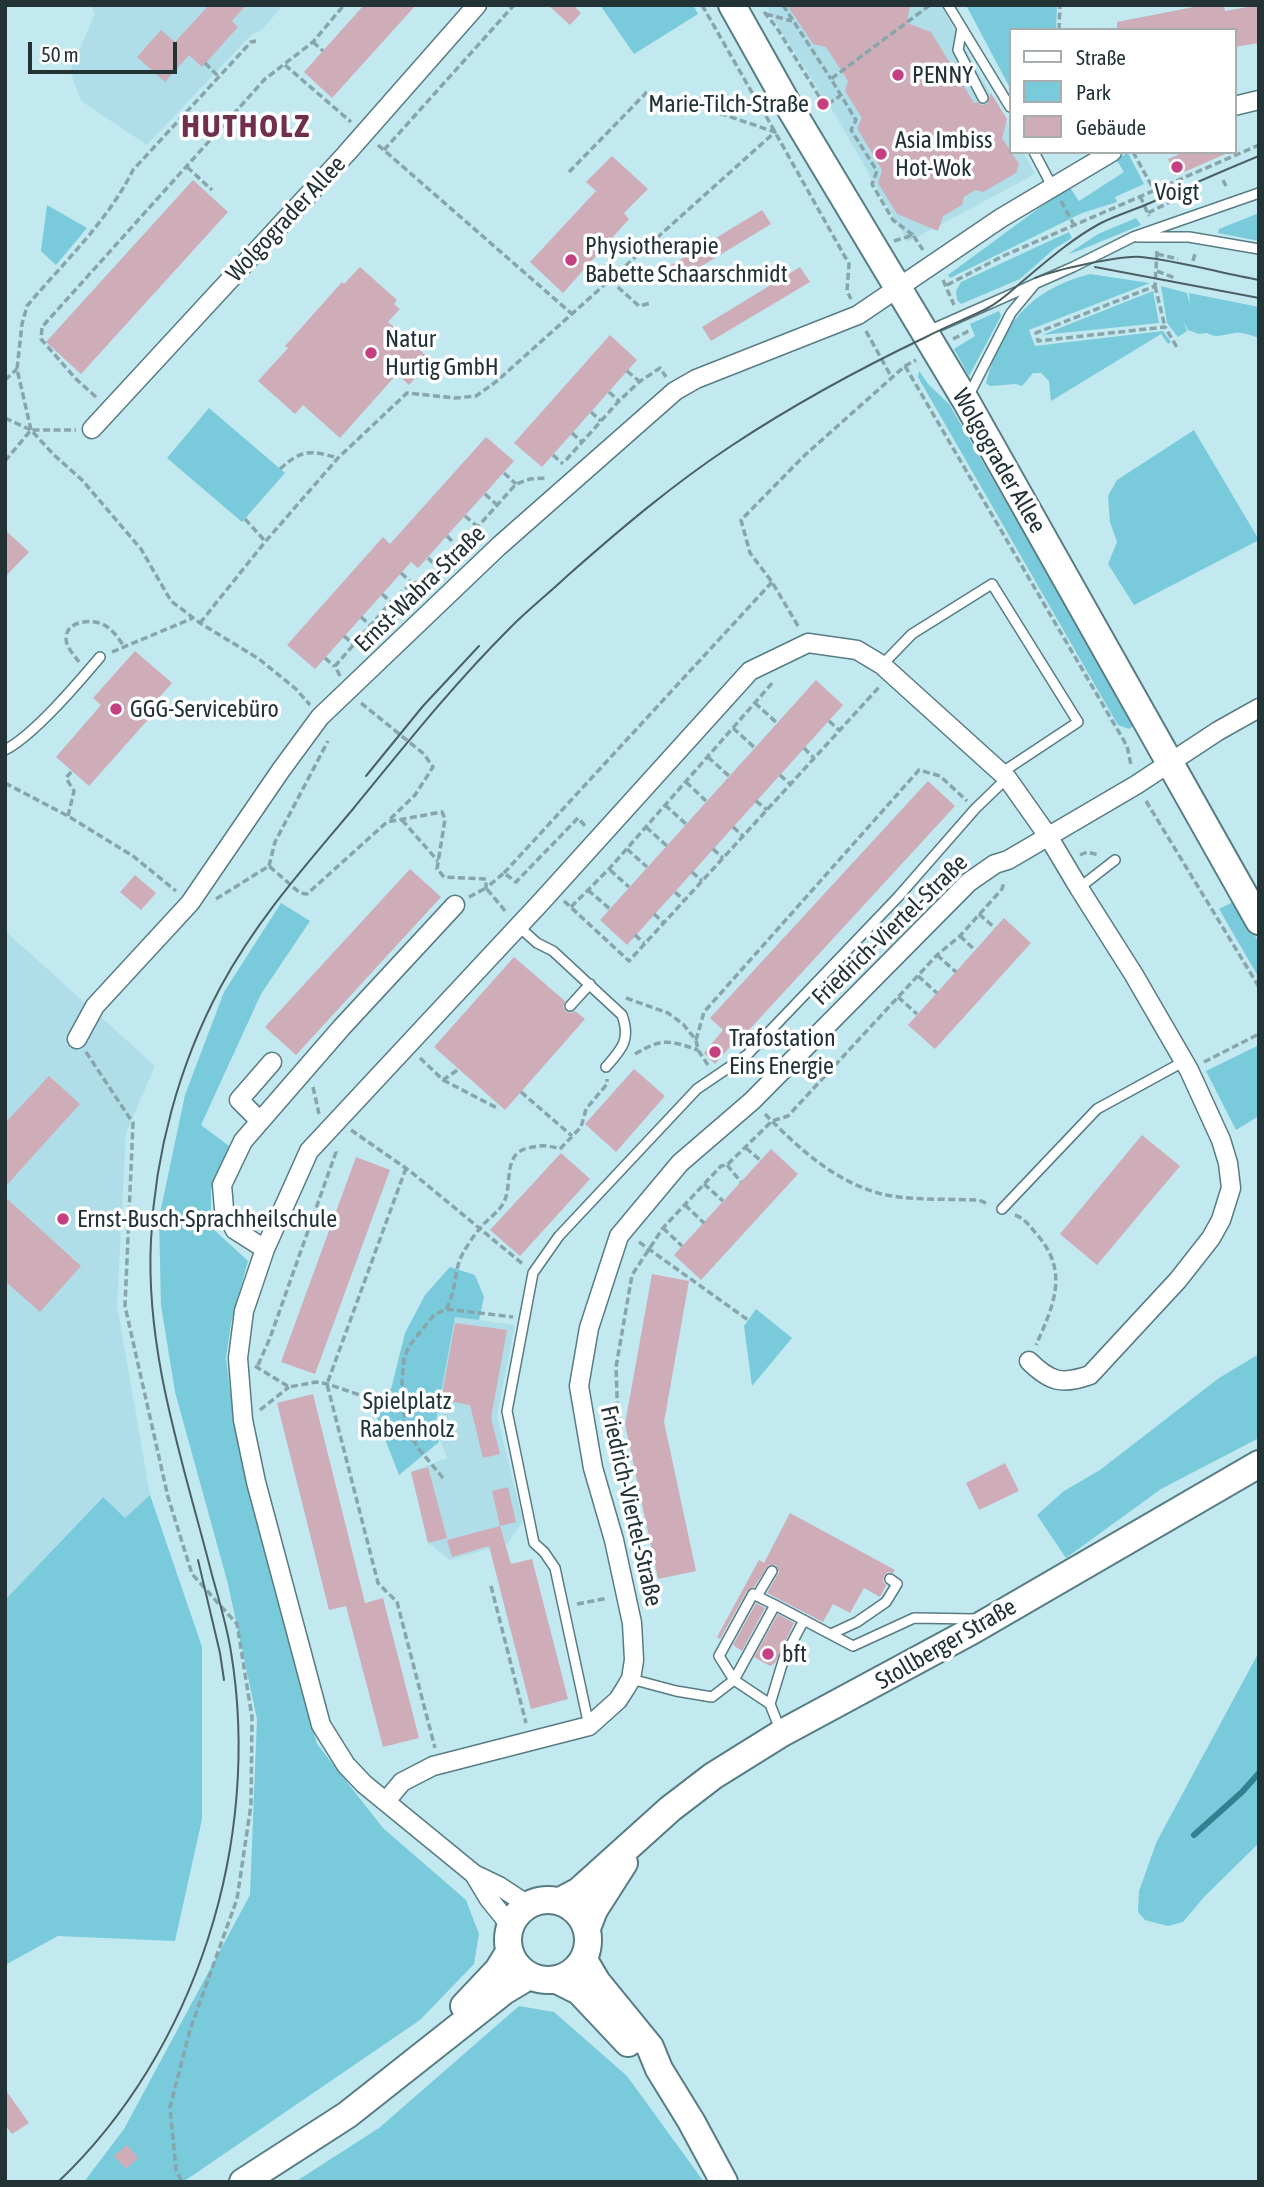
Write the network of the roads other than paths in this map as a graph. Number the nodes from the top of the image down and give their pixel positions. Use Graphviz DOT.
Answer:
graph roads {
  1 [pos="477,5"];
  2 [pos="732,5"];
  3 [pos="948,5"];
  4 [pos="962,28"];
  5 [pos="983,98"];
  6 [pos="1259,100"];
  7 [pos="1009,105"];
  8 [pos="1236,106"];
  9 [pos="1035,154"];
  10 [pos="1109,154"];
  11 [pos="1053,188"];
  12 [pos="1259,193"];
  13 [pos="1155,233"];
  14 [pos="1259,249"];
  15 [pos="1036,283"];
  16 [pos="897,289"];
  17 [pos="928,341"];
  18 [pos="965,401"];
  19 [pos="92,429"];
  20 [pos="100,657"];
  21 [pos="887,669"];
  22 [pos="1259,708"];
  23 [pos="5,750"];
  24 [pos="1171,764"];
  25 [pos="1004,776"];
  26 [pos="1048,835"];
  27 [pos="1115,860"];
  28 [pos="1079,888"];
  29 [pos="455,905"];
  30 [pos="1259,922"];
  31 [pos="518,926"];
  32 [pos="590,984"];
  33 [pos="570,1006"];
  34 [pos="77,1039"];
  35 [pos="272,1062"];
  36 [pos="1186,1066"];
  37 [pos="606,1067"];
  38 [pos="260,1121"];
  39 [pos="1002,1209"];
  40 [pos="265,1249"];
  41 [pos="1029,1361"];
  42 [pos="1259,1464"];
  43 [pos="772,1571"];
  44 [pos="890,1579"];
  45 [pos="757,1596"];
  46 [pos="775,1605"];
  47 [pos="804,1620"];
  48 [pos="991,1620"];
  49 [pos="831,1634"];
  50 [pos="631,1679"];
  51 [pos="734,1680"];
  52 [pos="770,1704"];
  53 [pos="589,1726"];
  54 [pos="782,1733"];
  55 [pos="386,1801"];
  56 [pos="641,1835"];
  57 [pos="474,1874"];
  58 [pos="560,1901"];
  59 [pos="528,1905"];
  60 [pos="510,1926"];
  61 [pos="587,1928"];
  62 [pos="509,1952"];
  63 [pos="584,1960"];
  64 [pos="529,1976"];
  65 [pos="556,1980"];
  66 [pos="422,2055"];
  67 [pos="659,2068"];
  68 [pos="243,2182"];
  69 [pos="724,2182"];
  1 -- 19 [label="street, Wolgograder Allee"];
  2 -- 16 [label="main road, Wolgograder Allee"];
  3 -- 4 [label="lane"];
  4 -- 5 [label="lane"];
  4 -- 7 [label="lane"];
  6 -- 8 [label="street"];
  9 -- 11 [label="lane"];
  10 -- 11 [label="street"];
  11 -- 16 [label="street"];
  12 -- 13 [label="lane"];
  13 -- 14 [label="lane"];
  13 -- 15 [label="lane"];
  15 -- 17 [label="lane"];
  15 -- 18 [label="lane"];
  16 -- 17 [label="main road, Wolgograder Allee"];
  16 -- 34 [label="street, Ernst-Wabra-Straße"];
  17 -- 18 [label="main road, Wolgograder Allee"];
  18 -- 24 [label="main road, Wolgograder Allee"];
  20 -- 23 [label="lane"];
  21 -- 25 [label="street"];
  21 -- 25 [label="lane"];
  21 -- 31 [label="street"];
  22 -- 24 [label="street, Friedrich-Viertel-Straße"];
  24 -- 26 [label="street, Friedrich-Viertel-Straße"];
  24 -- 30 [label="main road, Wolgograder Allee"];
  25 -- 26 [label="street"];
  25 -- 53 [label="lane"];
  26 -- 28 [label="street"];
  26 -- 50 [label="street, Friedrich-Viertel-Straße"];
  27 -- 28 [label="lane"];
  28 -- 36 [label="street"];
  29 -- 38 [label="street"];
  31 -- 32 [label="lane"];
  31 -- 40 [label="street"];
  32 -- 33 [label="lane"];
  32 -- 37 [label="lane"];
  35 -- 38 [label="street"];
  36 -- 39 [label="lane"];
  36 -- 41 [label="street"];
  38 -- 40 [label="street"];
  40 -- 55 [label="street"];
  42 -- 48 [label="main road, Stollberger Straße"];
  43 -- 45 [label="lane"];
  44 -- 49 [label="lane"];
  45 -- 46 [label="lane"];
  45 -- 51 [label="lane"];
  46 -- 47 [label="lane"];
  46 -- 51 [label="lane"];
  47 -- 49 [label="lane"];
  47 -- 52 [label="lane"];
  48 -- 49 [label="lane"];
  48 -- 54 [label="main road, Stollberger Straße"];
  50 -- 51 [label="lane"];
  50 -- 53 [label="street"];
  51 -- 52 [label="lane"];
  52 -- 54 [label="lane"];
  53 -- 55 [label="street"];
  54 -- 56 [label="main road, Stollberger Straße"];
  55 -- 57 [label="street"];
  56 -- 58 [label="main road, Stollberger Straße"];
  56 -- 61 [label="main road, Stollberger Straße"];
  57 -- 59 [label="street"];
  57 -- 60 [label="street"];
  58 -- 59 [label="main road"];
  58 -- 61 [label="main road"];
  59 -- 60 [label="main road"];
  60 -- 62 [label="main road"];
  61 -- 63 [label="main road"];
  62 -- 64 [label="main road"];
  62 -- 66 [label="main road"];
  63 -- 65 [label="main road"];
  63 -- 67 [label="main road"];
  64 -- 65 [label="main road"];
  64 -- 66 [label="main road"];
  65 -- 67 [label="main road"];
  66 -- 68 [label="main road"];
  67 -- 69 [label="main road"];
}
